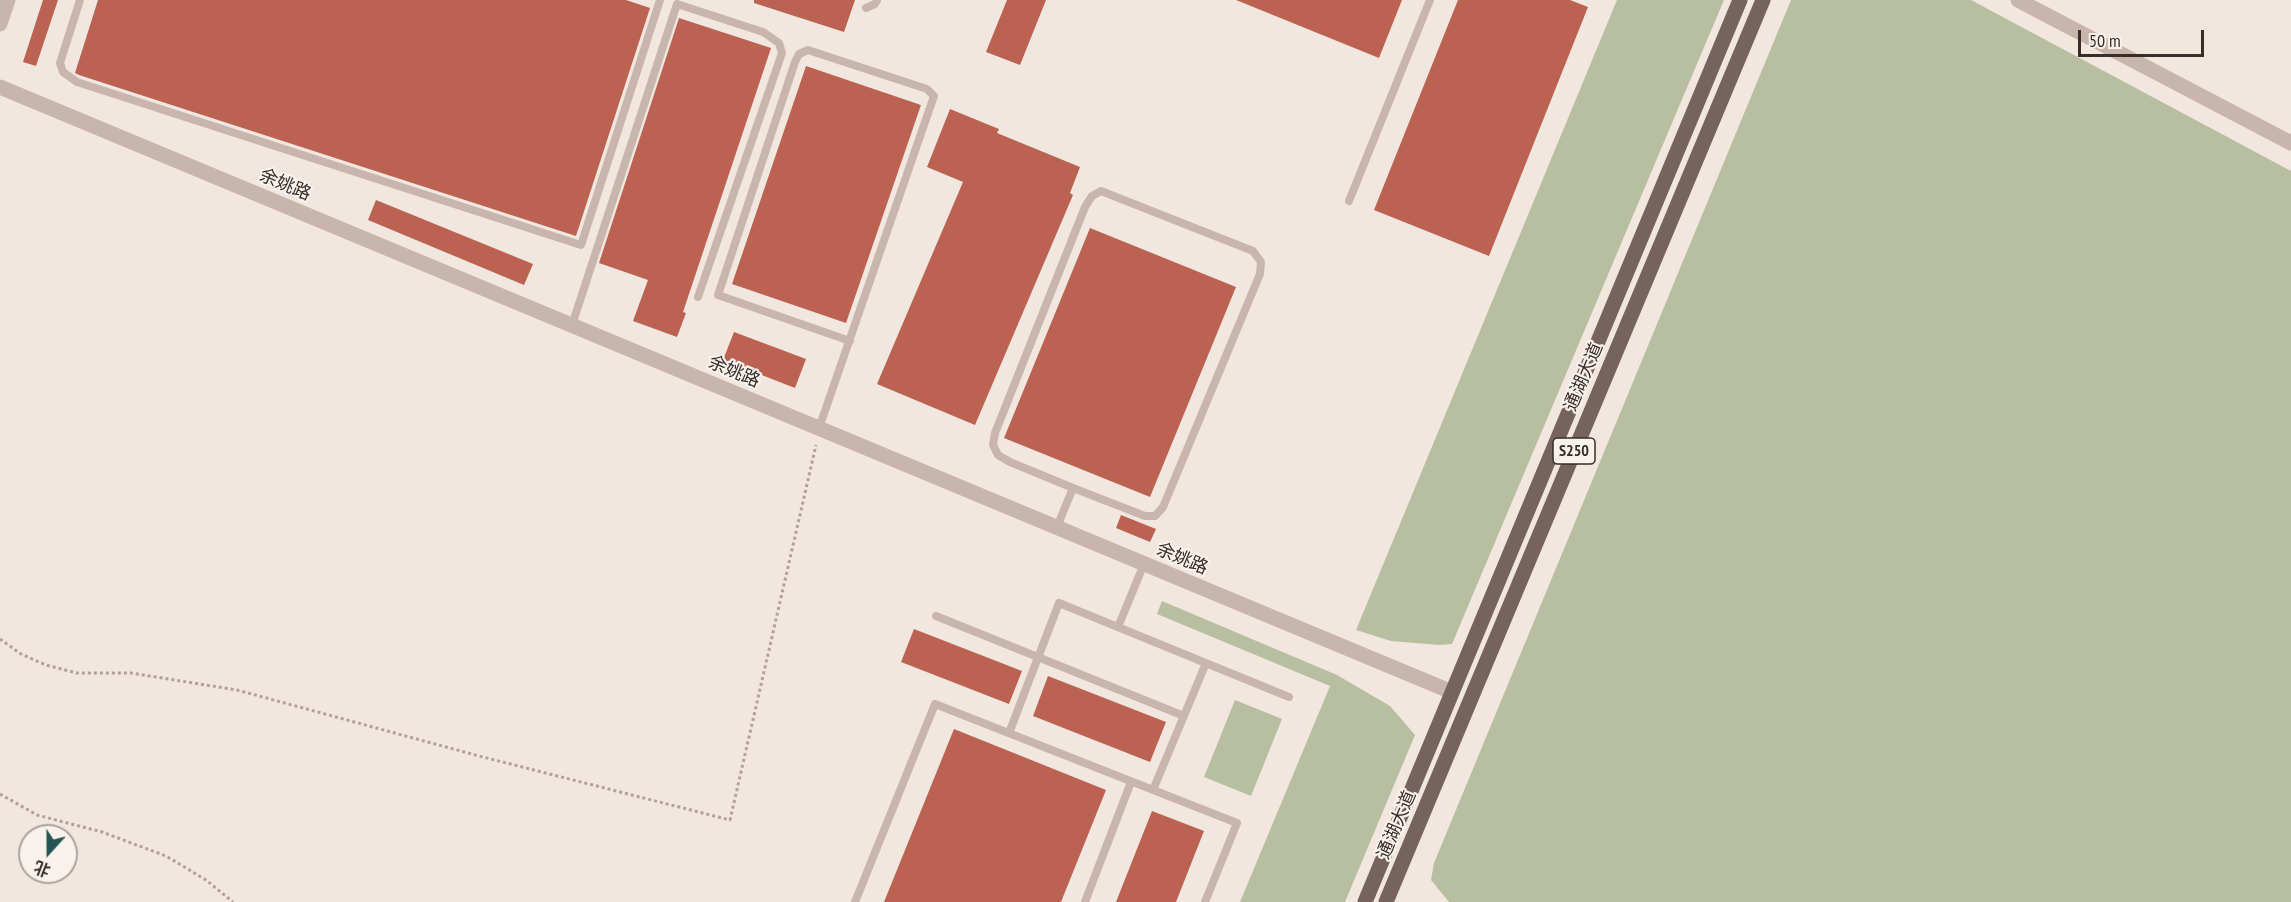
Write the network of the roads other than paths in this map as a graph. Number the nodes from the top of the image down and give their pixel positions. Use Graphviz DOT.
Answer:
graph roads {
  1 [pos="8,0"];
  2 [pos="80,0"];
  3 [pos="660,0"];
  4 [pos="877,0"];
  5 [pos="1430,0"];
  6 [pos="1740,0"];
  7 [pos="1763,0"];
  8 [pos="2018,0"];
  9 [pos="866,8"];
  10 [pos="0,24"];
  11 [pos="0,87"];
  12 [pos="2291,143"];
  13 [pos="1349,201"];
  14 [pos="699,297"];
  15 [pos="572,325"];
  16 [pos="850,341"];
  17 [pos="819,428"];
  18 [pos="1073,488"];
  19 [pos="1057,527"];
  20 [pos="1144,564"];
  21 [pos="936,616"];
  22 [pos="1119,627"];
  23 [pos="1038,657"];
  24 [pos="1206,663"];
  25 [pos="1452,692"];
  26 [pos="1289,697"];
  27 [pos="1184,716"];
  28 [pos="1009,733"];
  29 [pos="1131,782"];
  30 [pos="1153,790"];
  31 [pos="855,902"];
  32 [pos="1085,902"];
  33 [pos="1205,902"];
  34 [pos="1365,902"];
  35 [pos="1386,902"];
  1 -- 10 [label="street"];
  2 -- 3 [label="lane"];
  4 -- 9 [label="lane"];
  5 -- 13 [label="lane"];
  6 -- 25 [label="main road, 通湖大道 / S250"];
  7 -- 35 [label="main road, 通湖大道 / S250"];
  8 -- 12 [label="street"];
  11 -- 15 [label="street, 余姚路"];
  14 -- 15 [label="lane"];
  15 -- 17 [label="street, 余姚路"];
  16 -- 16 [label="lane"];
  16 -- 17 [label="lane"];
  17 -- 19 [label="street, 余姚路"];
  18 -- 18 [label="lane"];
  18 -- 19 [label="lane"];
  19 -- 20 [label="street, 余姚路"];
  20 -- 22 [label="lane"];
  20 -- 25 [label="street, 余姚路"];
  21 -- 23 [label="lane"];
  22 -- 23 [label="lane"];
  22 -- 24 [label="lane"];
  23 -- 27 [label="lane"];
  23 -- 28 [label="lane"];
  24 -- 26 [label="lane"];
  24 -- 27 [label="lane"];
  25 -- 34 [label="main road, 通湖大道 / S250"];
  27 -- 30 [label="lane"];
  28 -- 29 [label="lane"];
  28 -- 31 [label="lane"];
  29 -- 30 [label="lane"];
  29 -- 32 [label="lane"];
  30 -- 33 [label="lane"];
}
